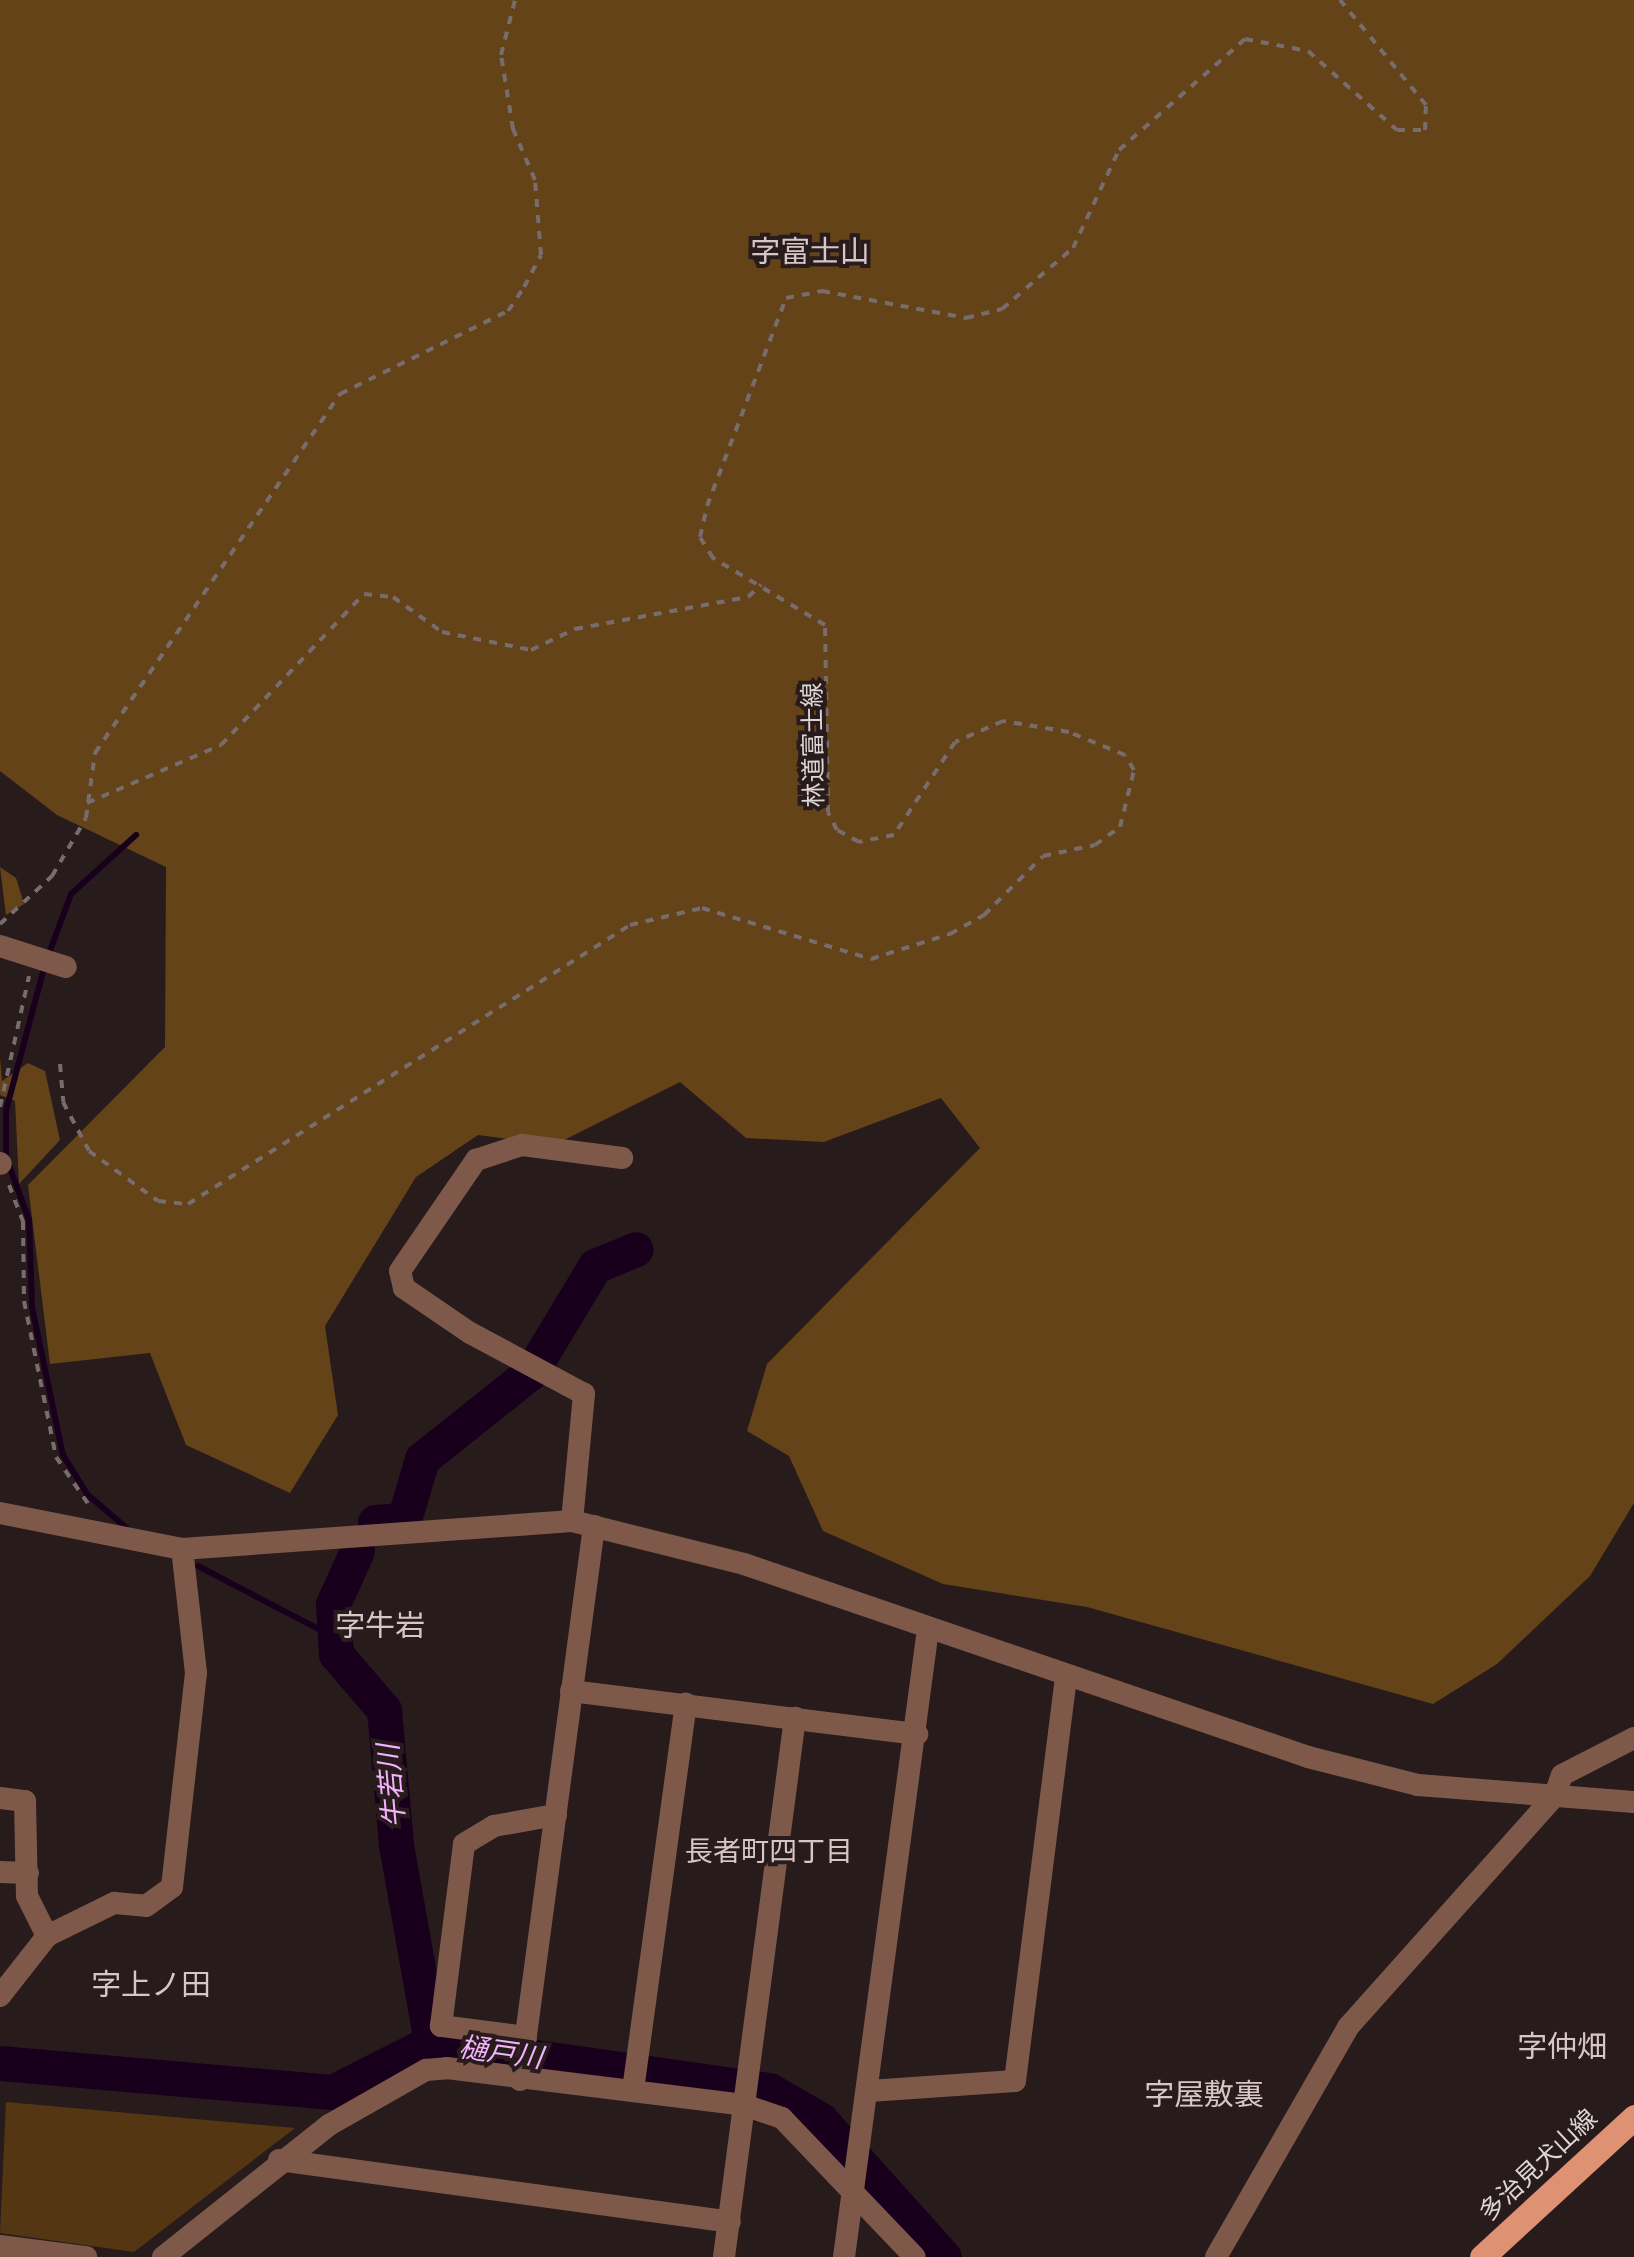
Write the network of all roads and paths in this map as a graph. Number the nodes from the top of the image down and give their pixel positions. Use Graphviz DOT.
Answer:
graph roads {
  1 [pos="515,0"];
  2 [pos="1340,0"];
  3 [pos="761,586"];
  4 [pos="88,803"];
  5 [pos="0,924"];
  6 [pos="0,946"];
  7 [pos="46,965"];
  8 [pos="60,1064"];
  9 [pos="0,1107"];
  10 [pos="622,1158"];
  11 [pos="0,1163"];
  12 [pos="0,1513"];
  13 [pos="583,1523"];
  14 [pos="103,1536"];
  15 [pos="182,1549"];
  16 [pos="928,1629"];
  17 [pos="1066,1680"];
  18 [pos="571,1690"];
  19 [pos="686,1704"];
  20 [pos="795,1718"];
  21 [pos="916,1734"];
  22 [pos="1634,1738"];
  23 [pos="1554,1796"];
  24 [pos="0,1798"];
  25 [pos="1634,1802"];
  26 [pos="556,1815"];
  27 [pos="0,1872"];
  28 [pos="28,1874"];
  29 [pos="47,1936"];
  30 [pos="3,1987"];
  31 [pos="526,2039"];
  32 [pos="520,2080"];
  33 [pos="633,2090"];
  34 [pos="869,2091"];
  35 [pos="744,2105"];
  36 [pos="1634,2117"];
  37 [pos="279,2160"];
  38 [pos="853,2184"];
  39 [pos="730,2222"];
  40 [pos="0,2246"];
  41 [pos="28,2253"];
  42 [pos="86,2257"];
  43 [pos="163,2257"];
  44 [pos="724,2257"];
  45 [pos="844,2257"];
  46 [pos="915,2257"];
  47 [pos="1216,2257"];
  48 [pos="1482,2257"];
  1 -- 4 [label="path"];
  2 -- 3 [label="path, 林道富士線"];
  3 -- 4 [label="path"];
  3 -- 8 [label="path, 林道富士線"];
  4 -- 5 [label="path"];
  6 -- 7 [label="street"];
  7 -- 9 [label="path"];
  10 -- 13 [label="street"];
  11 -- 14 [label="path"];
  12 -- 14 [label="street"];
  13 -- 15 [label="street"];
  13 -- 16 [label="street"];
  13 -- 18 [label="street"];
  14 -- 15 [label="street"];
  15 -- 29 [label="street"];
  16 -- 17 [label="street"];
  16 -- 21 [label="street"];
  17 -- 23 [label="street"];
  17 -- 34 [label="street"];
  18 -- 19 [label="street"];
  18 -- 26 [label="street"];
  19 -- 20 [label="street"];
  19 -- 33 [label="street"];
  20 -- 21 [label="street"];
  20 -- 35 [label="street"];
  21 -- 34 [label="street"];
  22 -- 23 [label="street"];
  23 -- 25 [label="street"];
  23 -- 47 [label="street"];
  24 -- 28 [label="street"];
  26 -- 31 [label="street"];
  26 -- 31 [label="street"];
  27 -- 28 [label="street"];
  28 -- 29 [label="street"];
  29 -- 30 [label="street"];
  31 -- 32 [label="street"];
  32 -- 33 [label="street"];
  32 -- 37 [label="street"];
  33 -- 35 [label="street"];
  34 -- 38 [label="street"];
  35 -- 38 [label="street"];
  35 -- 39 [label="street"];
  36 -- 48 [label="main road, 多治見犬山線"];
  37 -- 39 [label="street"];
  37 -- 43 [label="street"];
  38 -- 45 [label="street"];
  38 -- 46 [label="street"];
  39 -- 44 [label="street"];
  40 -- 41 [label="street"];
  41 -- 42 [label="street"];
}
